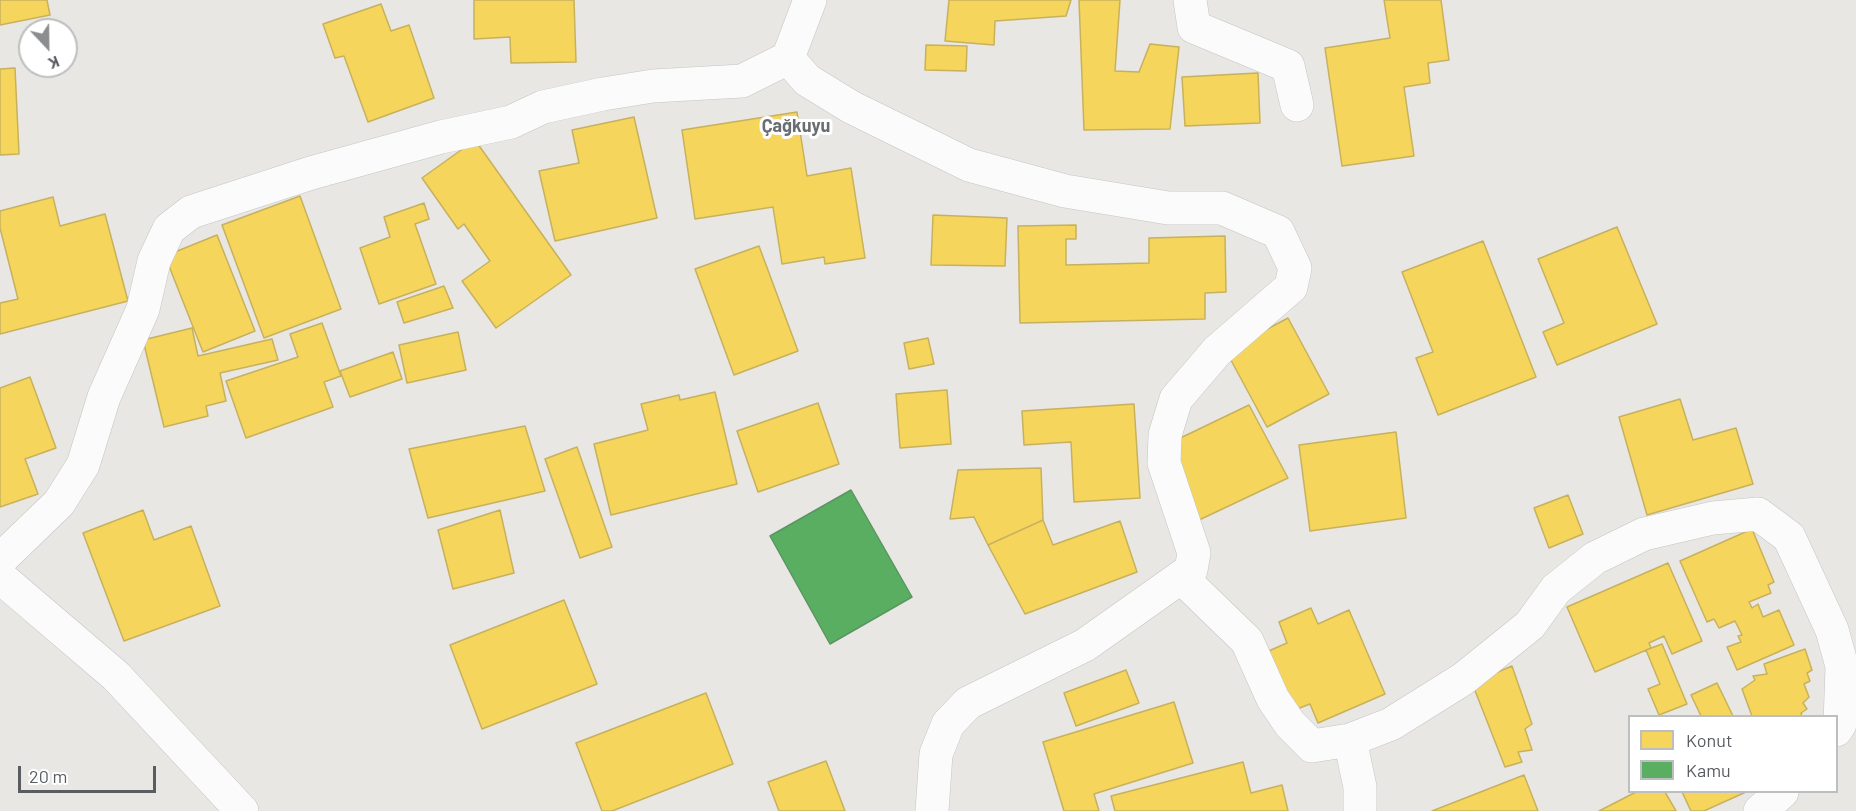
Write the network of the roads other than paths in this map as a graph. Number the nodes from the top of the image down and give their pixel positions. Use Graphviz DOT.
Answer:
graph roads {
  1 [pos="810,0"];
  2 [pos="1190,0"];
  3 [pos="788,58"];
  4 [pos="1297,105"];
  5 [pos="0,560"];
  6 [pos="0,577"];
  7 [pos="1182,578"];
  8 [pos="1838,727"];
  9 [pos="1350,740"];
  10 [pos="1781,793"];
  11 [pos="242,811"];
  12 [pos="932,811"];
  13 [pos="1360,811"];
  14 [pos="1760,811"];
  1 -- 3 [label="street"];
  2 -- 4 [label="street"];
  3 -- 5 [label="street"];
  3 -- 7 [label="street"];
  6 -- 11 [label="street"];
  7 -- 9 [label="street"];
  7 -- 12 [label="street"];
  8 -- 9 [label="street"];
  9 -- 13 [label="street"];
  10 -- 14 [label="street"];
}
